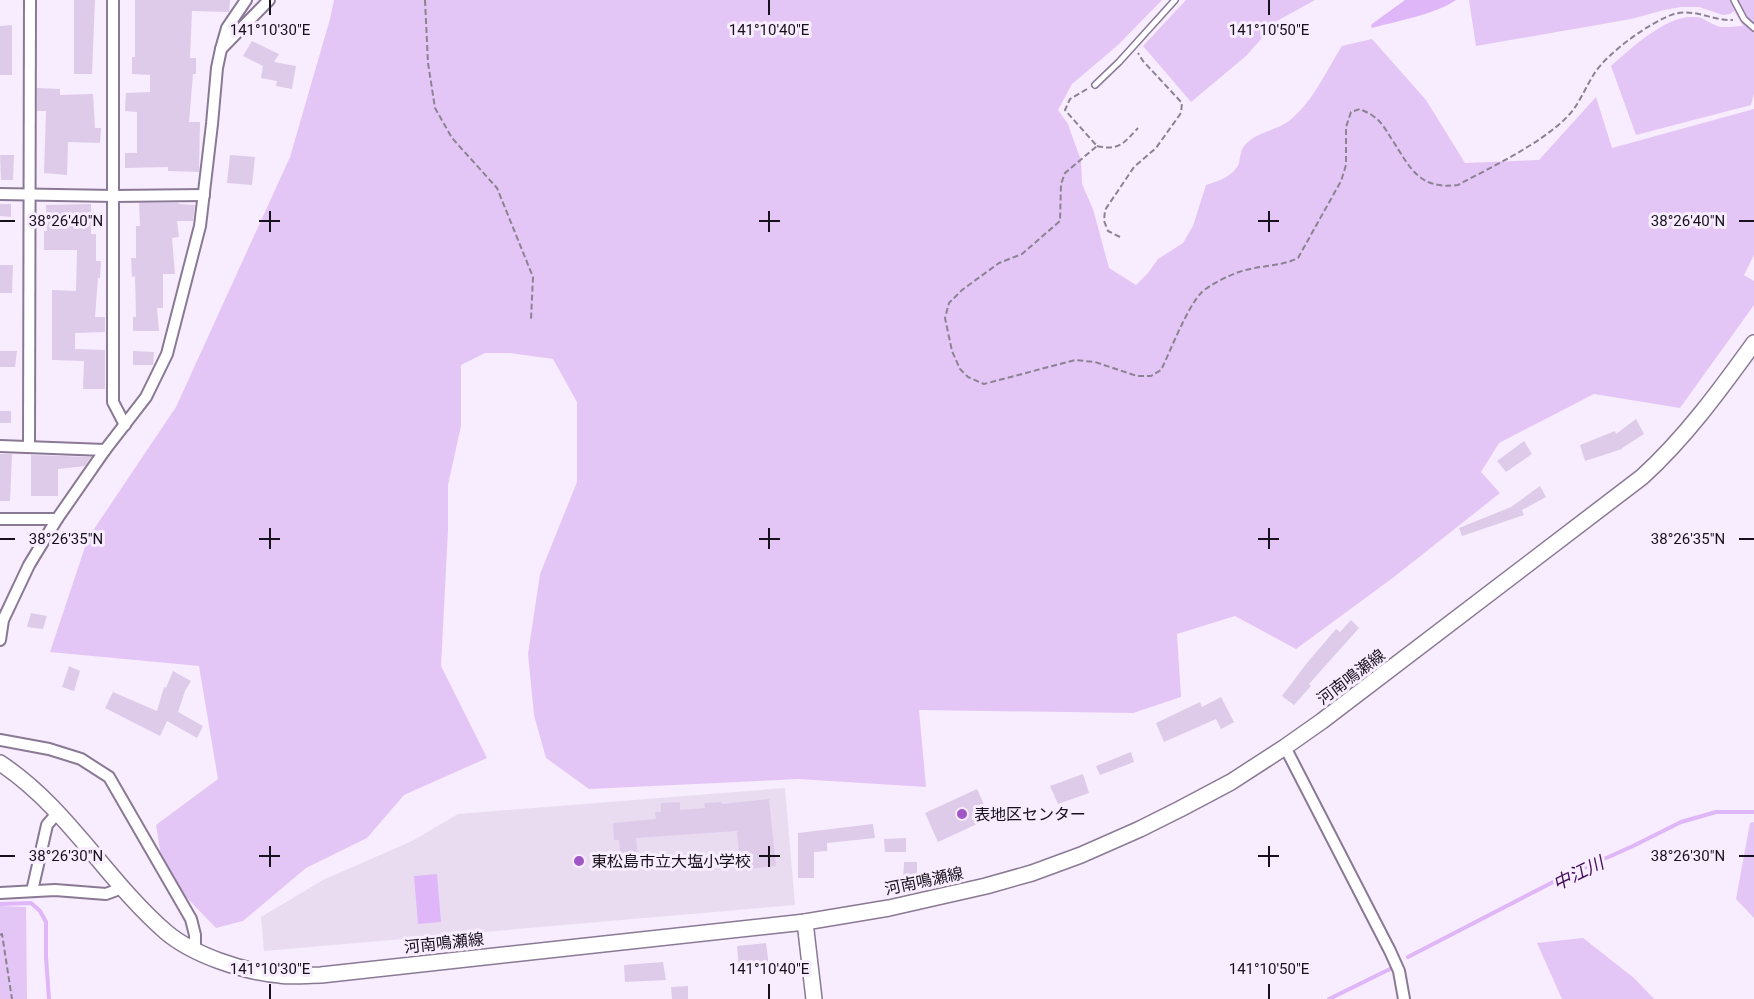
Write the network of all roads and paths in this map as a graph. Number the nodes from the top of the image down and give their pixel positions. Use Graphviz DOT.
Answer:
graph roads {
  1 [pos="30,0"];
  2 [pos="113,0"];
  3 [pos="246,0"];
  4 [pos="269,0"];
  5 [pos="425,0"];
  6 [pos="1175,0"];
  7 [pos="1734,0"];
  8 [pos="1744,19"];
  9 [pos="1754,28"];
  10 [pos="1133,46"];
  11 [pos="221,49"];
  12 [pos="1095,85"];
  13 [pos="1138,128"];
  14 [pos="1097,146"];
  15 [pos="0,194"];
  16 [pos="29,194"];
  17 [pos="204,195"];
  18 [pos="114,196"];
  19 [pos="1120,237"];
  20 [pos="531,319"];
  21 [pos="1754,343"];
  22 [pos="125,425"];
  23 [pos="0,446"];
  24 [pos="30,447"];
  25 [pos="105,450"];
  26 [pos="0,519"];
  27 [pos="57,519"];
  28 [pos="0,640"];
  29 [pos="0,740"];
  30 [pos="1285,747"];
  31 [pos="0,763"];
  32 [pos="58,812"];
  33 [pos="122,888"];
  34 [pos="32,891"];
  35 [pos="0,893"];
  36 [pos="804,922"];
  37 [pos="0,935"];
  38 [pos="195,950"];
  39 [pos="12,999"];
  40 [pos="814,999"];
  41 [pos="1404,999"];
  1 -- 16 [label="street"];
  2 -- 18 [label="street"];
  3 -- 11 [label="street"];
  4 -- 11 [label="street"];
  5 -- 20 [label="path"];
  6 -- 10 [label="lane"];
  7 -- 8 [label="lane"];
  8 -- 9 [label="lane"];
  8 -- 14 [label="path"];
  10 -- 12 [label="lane"];
  10 -- 19 [label="path"];
  11 -- 17 [label="street"];
  12 -- 14 [label="path"];
  13 -- 14 [label="path"];
  15 -- 16 [label="street"];
  16 -- 18 [label="street"];
  16 -- 24 [label="street"];
  17 -- 18 [label="street"];
  17 -- 22 [label="street"];
  18 -- 22 [label="street"];
  21 -- 30 [label="main road, 河南鳴瀬線"];
  22 -- 25 [label="street"];
  23 -- 24 [label="street"];
  24 -- 25 [label="street"];
  25 -- 27 [label="street"];
  26 -- 27 [label="street"];
  27 -- 28 [label="street"];
  29 -- 38 [label="street"];
  30 -- 36 [label="main road, 河南鳴瀬線"];
  30 -- 41 [label="street"];
  31 -- 32 [label="main road, 河南鳴瀬線"];
  32 -- 33 [label="main road, 河南鳴瀬線"];
  32 -- 34 [label="street"];
  33 -- 34 [label="street"];
  33 -- 38 [label="main road, 河南鳴瀬線"];
  34 -- 35 [label="street"];
  36 -- 38 [label="main road, 河南鳴瀬線"];
  36 -- 40 [label="main road"];
  37 -- 39 [label="path"];
}
